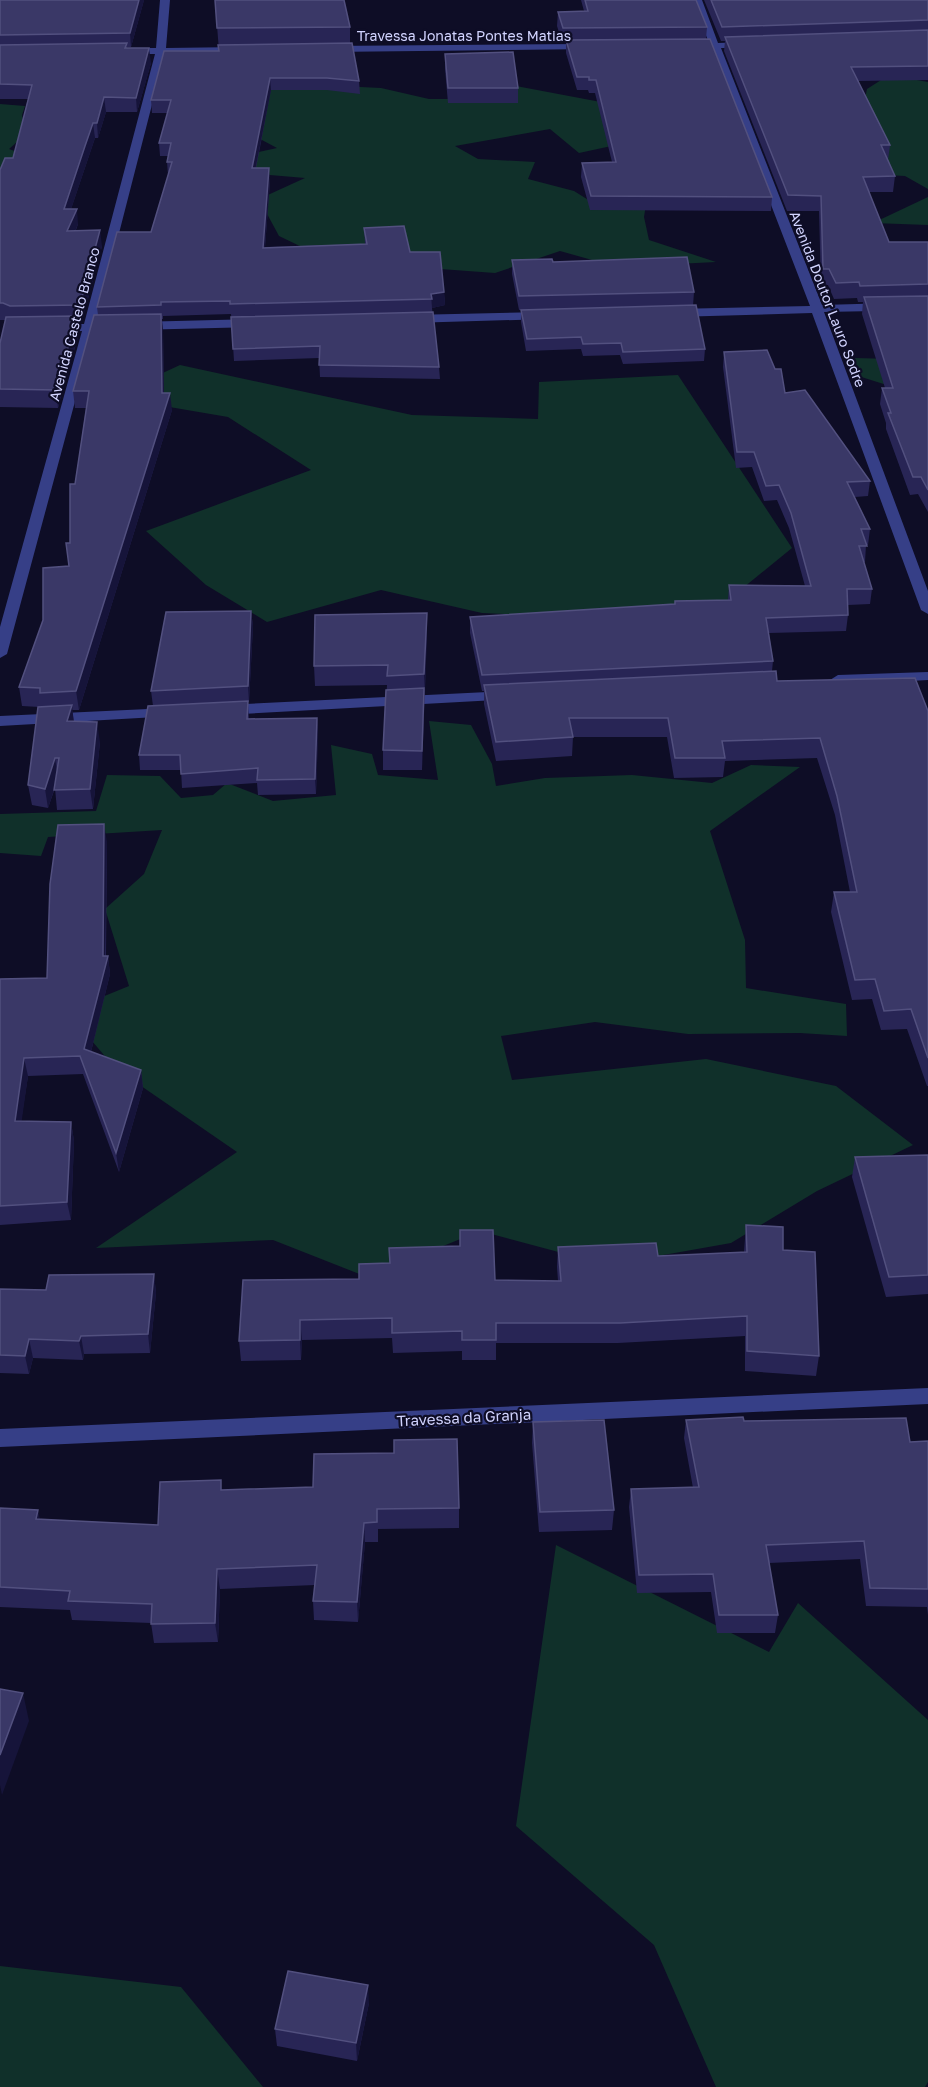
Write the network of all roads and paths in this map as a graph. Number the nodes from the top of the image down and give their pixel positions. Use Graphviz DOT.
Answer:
graph roads {
  1 [pos="165,0"];
  2 [pos="697,0"];
  3 [pos="763,45"];
  4 [pos="680,46"];
  5 [pos="716,46"];
  6 [pos="597,47"];
  7 [pos="314,49"];
  8 [pos="255,50"];
  9 [pos="115,51"];
  10 [pos="161,51"];
  11 [pos="928,306"];
  12 [pos="817,309"];
  13 [pos="662,313"];
  14 [pos="555,316"];
  15 [pos="400,320"];
  16 [pos="268,323"];
  17 [pos="89,327"];
  18 [pos="45,328"];
  19 [pos="928,610"];
  20 [pos="0,654"];
  21 [pos="928,675"];
  22 [pos="825,681"];
  23 [pos="520,696"];
  24 [pos="213,711"];
  25 [pos="189,712"];
  26 [pos="0,721"];
  27 [pos="928,1396"];
  28 [pos="0,1438"];
  1 -- 10 [label="street, Avenida Castelo Branco"];
  2 -- 5 [label="street, Avenida Doutor Lauro Sodre"];
  3 -- 5 [label="street"];
  4 -- 5 [label="street"];
  5 -- 12 [label="street, Avenida Doutor Lauro Sodre"];
  6 -- 7 [label="street, Travessa Jonatas Pontes Matias"];
  8 -- 10 [label="street"];
  9 -- 10 [label="street"];
  10 -- 17 [label="street, Avenida Castelo Branco"];
  11 -- 12 [label="street"];
  12 -- 13 [label="street"];
  12 -- 19 [label="street, Avenida Doutor Lauro Sodre"];
  14 -- 15 [label="street"];
  16 -- 17 [label="street"];
  17 -- 18 [label="street"];
  17 -- 20 [label="street, Avenida Castelo Branco"];
  21 -- 22 [label="street"];
  23 -- 24 [label="street"];
  25 -- 26 [label="street"];
  27 -- 28 [label="street, Travessa da Granja"];
}
